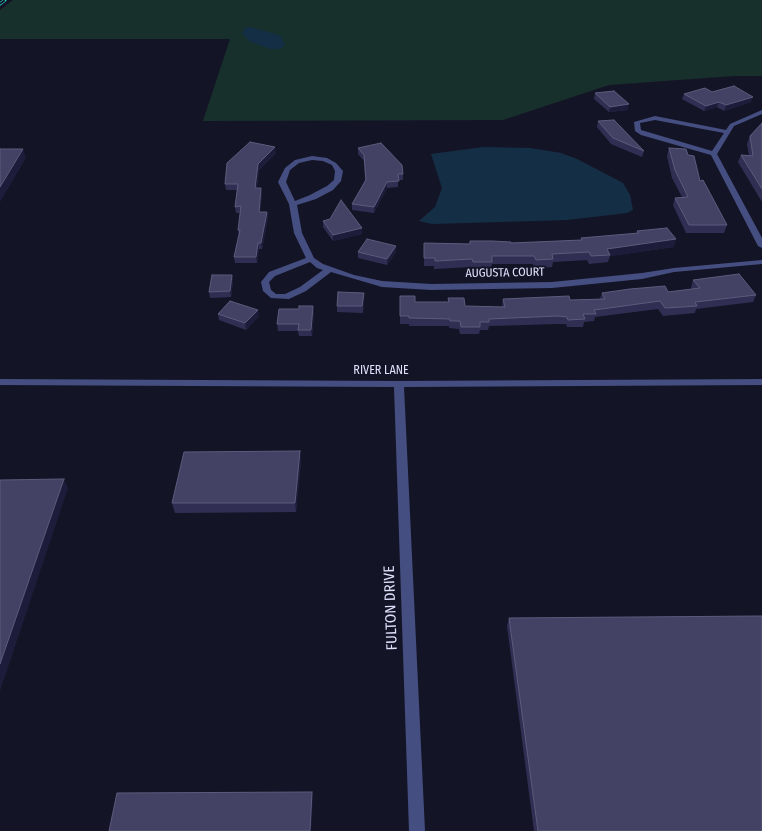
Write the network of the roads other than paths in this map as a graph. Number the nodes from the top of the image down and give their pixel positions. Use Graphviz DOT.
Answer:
graph roads {
  1 [pos="762,112"];
  2 [pos="728,132"];
  3 [pos="714,154"];
  4 [pos="293,204"];
  5 [pos="762,246"];
  6 [pos="311,258"];
  7 [pos="762,262"];
  8 [pos="330,269"];
  9 [pos="0,382"];
  10 [pos="762,382"];
  11 [pos="399,384"];
  12 [pos="416,831"];
  1 -- 2 [label="street"];
  2 -- 3 [label="street"];
  2 -- 3 [label="street"];
  3 -- 5 [label="street"];
  4 -- 4 [label="street"];
  4 -- 6 [label="street"];
  6 -- 8 [label="street, AUGUSTA COURT"];
  6 -- 8 [label="street"];
  7 -- 8 [label="street, AUGUSTA COURT"];
  9 -- 11 [label="street, RIVER LANE"];
  10 -- 11 [label="street, RIVER LANE"];
  11 -- 12 [label="street, FULTON DRIVE"];
}
